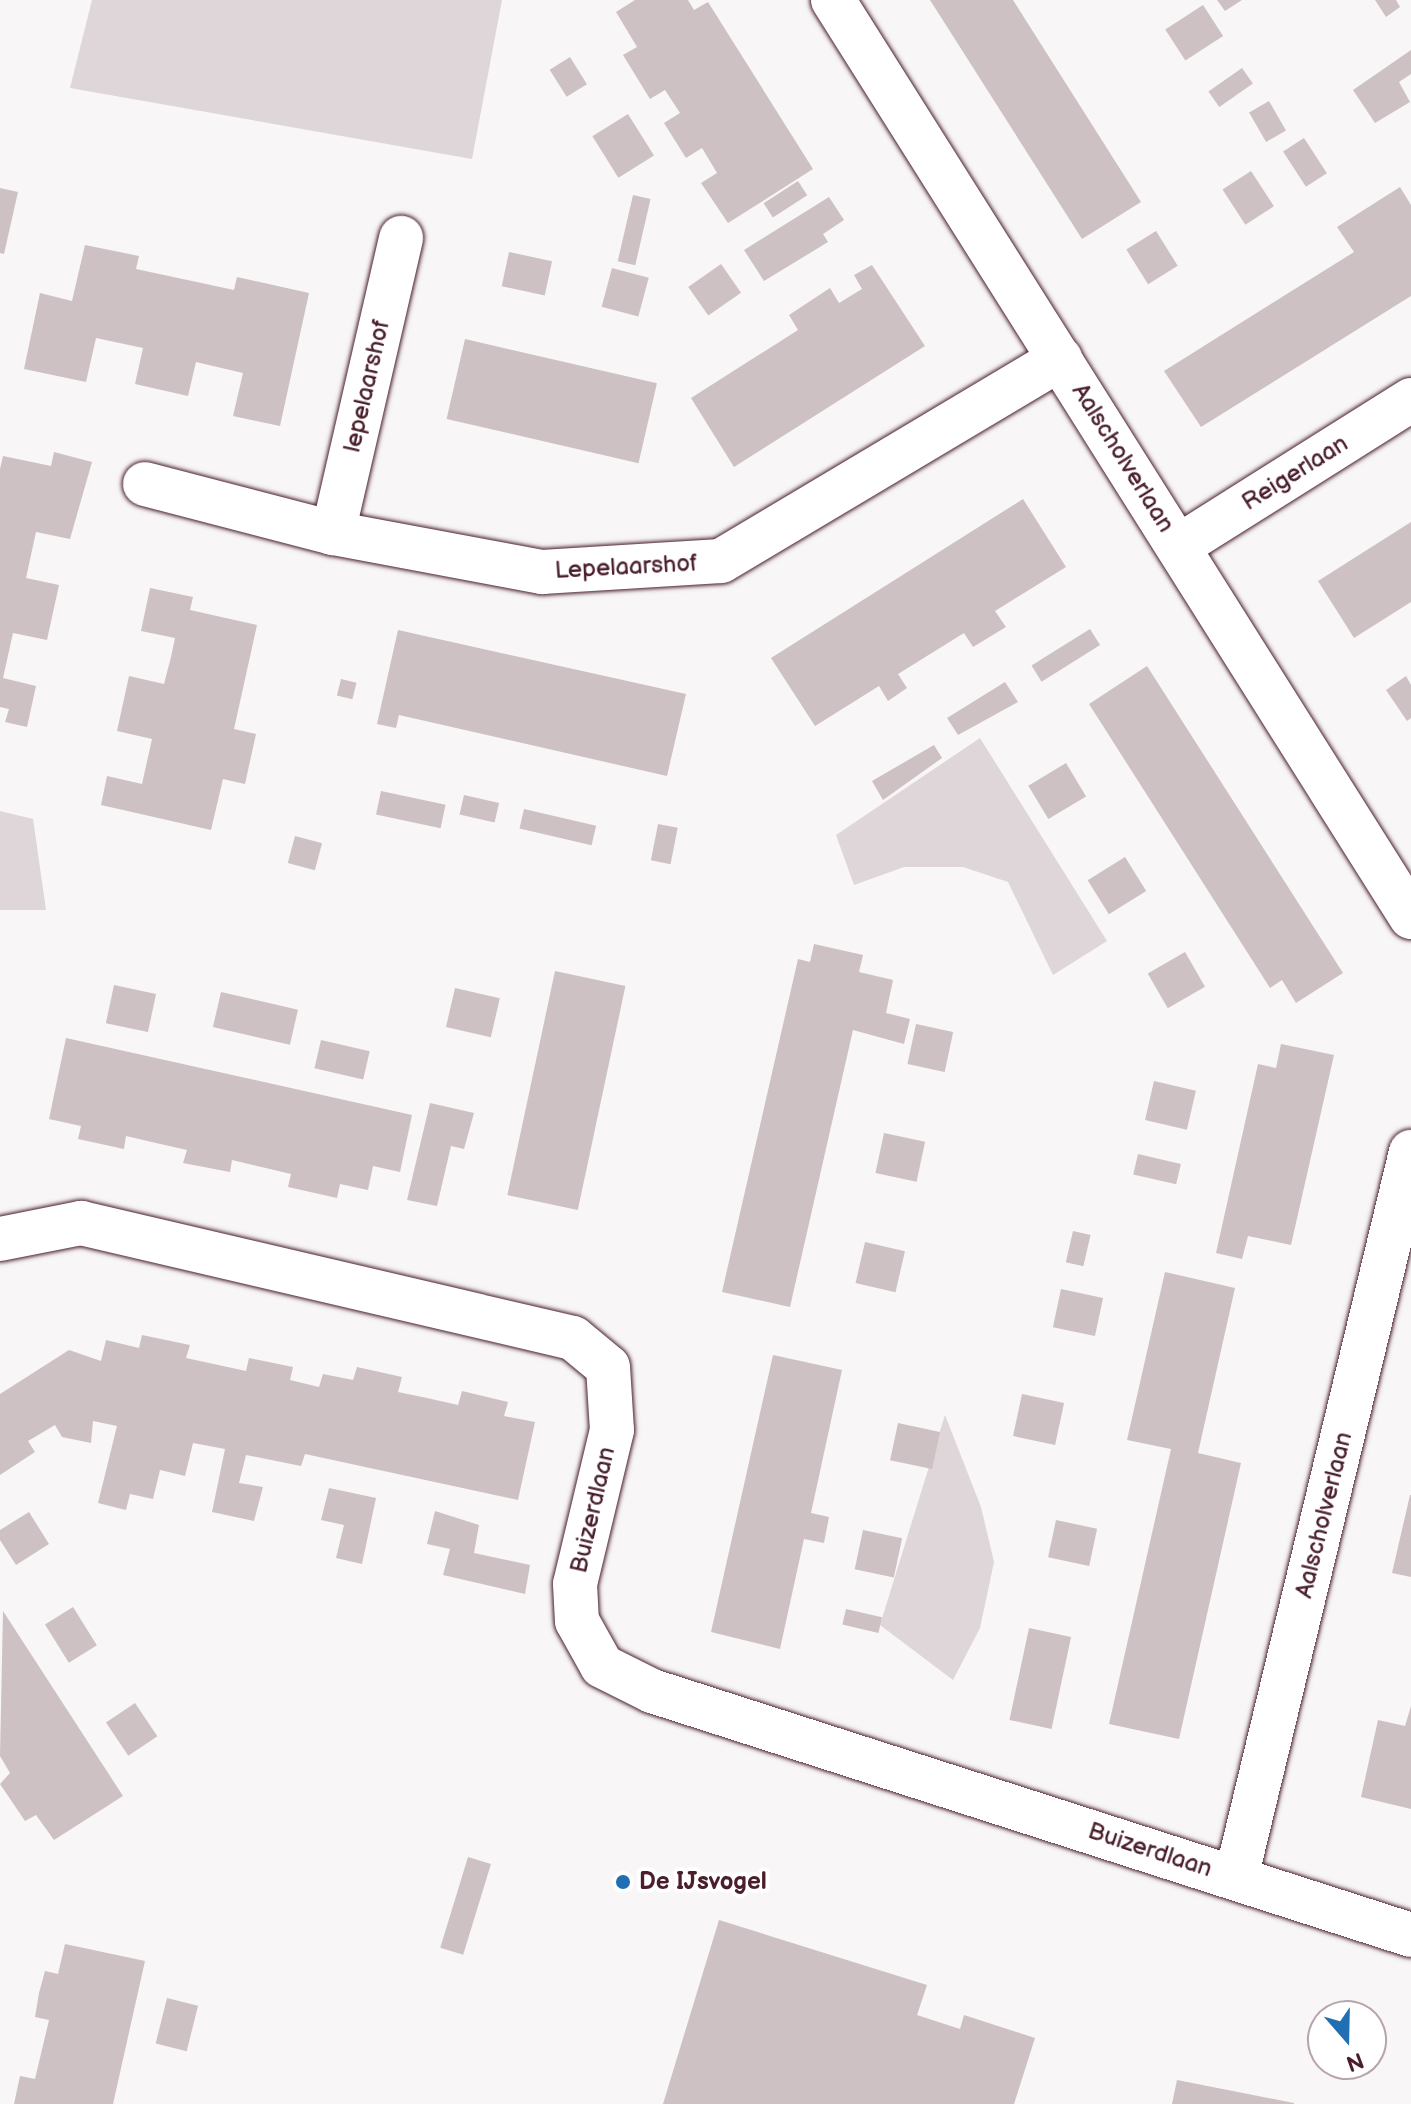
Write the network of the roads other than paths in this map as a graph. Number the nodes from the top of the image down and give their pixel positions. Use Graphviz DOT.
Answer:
graph roads {
  1 [pos="833,0"];
  2 [pos="401,238"];
  3 [pos="1060,359"];
  4 [pos="1411,400"];
  5 [pos="145,484"];
  6 [pos="333,533"];
  7 [pos="1179,546"];
  8 [pos="1411,917"];
  9 [pos="1411,1152"];
  10 [pos="0,1239"];
  11 [pos="1236,1878"];
  12 [pos="1411,1935"];
  1 -- 3 [label="street, Aalscholverlaan"];
  2 -- 6 [label="street, lepelaarshof"];
  3 -- 6 [label="street, Lepelaarshof"];
  3 -- 7 [label="street, Aalscholverlaan"];
  4 -- 7 [label="street, Reigerlaan"];
  5 -- 6 [label="street, Lepelaarshof"];
  7 -- 8 [label="street, Aalscholverlaan"];
  9 -- 11 [label="street, Aalscholverlaan"];
  10 -- 11 [label="street, Buizerdlaan"];
  11 -- 12 [label="street, Buizerdlaan"];
}
